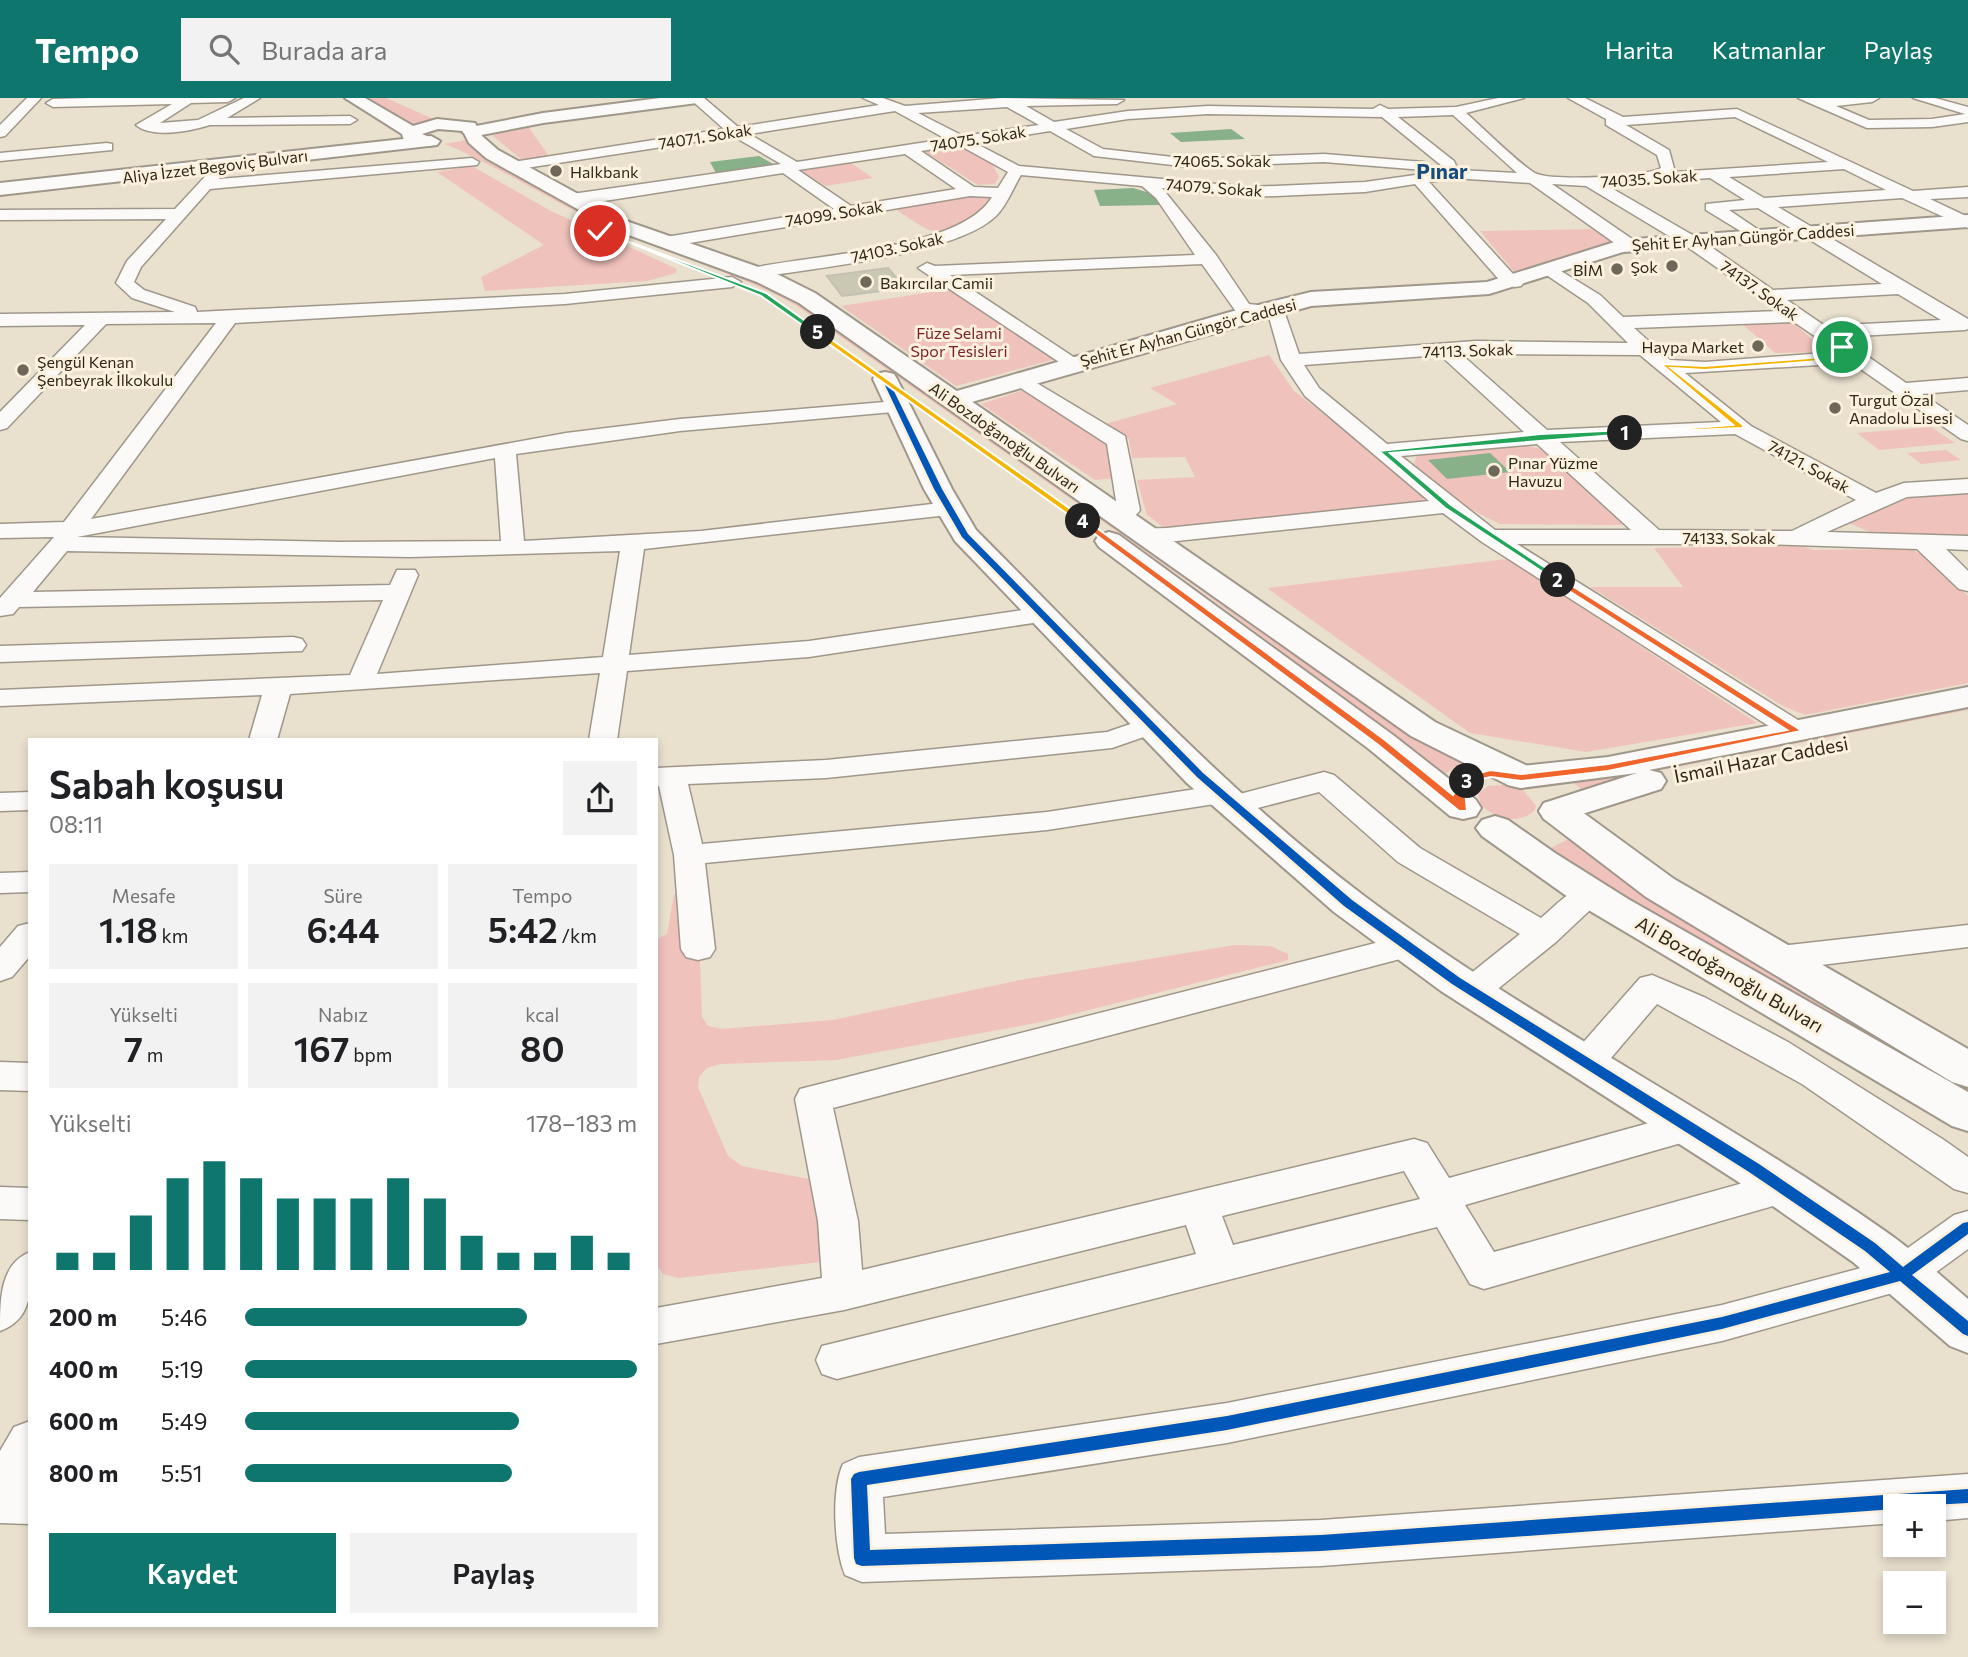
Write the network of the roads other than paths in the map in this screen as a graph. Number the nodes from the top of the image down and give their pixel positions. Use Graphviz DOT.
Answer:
graph roads {
  1 [pos="34,98"];
  2 [pos="228,98"];
  3 [pos="253,98"];
  4 [pos="353,98"];
  5 [pos="696,98"];
  6 [pos="870,98"];
  7 [pos="1366,98"];
  8 [pos="1517,98"];
  9 [pos="1575,98"];
  10 [pos="1742,98"];
  11 [pos="1805,98"];
  12 [pos="1872,98"];
  13 [pos="190,99"];
  14 [pos="1125,99"];
  15 [pos="1010,100"];
  16 [pos="127,101"];
  17 [pos="1483,101"];
  18 [pos="1226,102"];
  19 [pos="53,103"];
  20 [pos="1921,103"];
  21 [pos="1820,104"];
  22 [pos="899,108"];
  23 [pos="1279,110"];
  24 [pos="426,111"];
  25 [pos="1456,111"];
  26 [pos="1968,111"];
  27 [pos="381,113"];
  28 [pos="1386,113"];
  29 [pos="1737,113"];
  30 [pos="103,115"];
  31 [pos="1851,117"];
  32 [pos="1968,118"];
  33 [pos="350,120"];
  34 [pos="1616,121"];
  35 [pos="210,122"];
  36 [pos="3,126"];
  37 [pos="1053,127"];
  38 [pos="111,128"];
  39 [pos="463,128"];
  40 [pos="736,132"];
  41 [pos="421,136"];
  42 [pos="959,140"];
  43 [pos="346,143"];
  44 [pos="107,147"];
  45 [pos="908,149"];
  46 [pos="1099,153"];
  47 [pos="0,157"];
  48 [pos="1318,158"];
  49 [pos="472,162"];
  50 [pos="1197,163"];
  51 [pos="224,165"];
  52 [pos="1845,165"];
  53 [pos="513,166"];
  54 [pos="789,167"];
  55 [pos="1016,170"];
  56 [pos="102,172"];
  57 [pos="1452,172"];
  58 [pos="1711,173"];
  59 [pos="1083,176"];
  60 [pos="1656,177"];
  61 [pos="1533,178"];
  62 [pos="1419,180"];
  63 [pos="0,182"];
  64 [pos="1590,182"];
  65 [pos="1147,183"];
  66 [pos="205,185"];
  67 [pos="0,189"];
  68 [pos="1214,189"];
  69 [pos="970,191"];
  70 [pos="1968,192"];
  71 [pos="1003,193"];
  72 [pos="1910,194"];
  73 [pos="572,199"];
  74 [pos="1759,204"];
  75 [pos="880,205"];
  76 [pos="847,211"];
  77 [pos="177,214"];
  78 [pos="0,215"];
  79 [pos="1967,221"];
  80 [pos="1812,233"];
  81 [pos="1761,237"];
  82 [pos="938,241"];
  83 [pos="666,242"];
  84 [pos="1689,242"];
  85 [pos="1629,245"];
  86 [pos="892,250"];
  87 [pos="1210,259"];
  88 [pos="932,271"];
  89 [pos="1551,271"];
  90 [pos="743,277"];
  91 [pos="1515,282"];
  92 [pos="1902,288"];
  93 [pos="1769,296"];
  94 [pos="1261,311"];
  95 [pos="1796,316"];
  96 [pos="230,317"];
  97 [pos="208,318"];
  98 [pos="102,319"];
  99 [pos="0,320"];
  100 [pos="1619,323"];
  101 [pos="1965,324"];
  102 [pos="1820,332"];
  103 [pos="1644,349"];
  104 [pos="1445,350"];
  105 [pos="1855,357"];
  106 [pos="1291,360"];
  107 [pos="1071,364"];
  108 [pos="1663,366"];
  109 [pos="1020,379"];
  110 [pos="1968,384"];
  111 [pos="1903,389"];
  112 [pos="891,393"];
  113 [pos="952,400"];
  114 [pos="3,419"];
  115 [pos="1741,427"];
  116 [pos="1968,435"];
  117 [pos="1540,437"];
  118 [pos="505,449"];
  119 [pos="1383,451"];
  120 [pos="1968,485"];
  121 [pos="1874,501"];
  122 [pos="1448,506"];
  123 [pos="949,509"];
  124 [pos="1116,515"];
  125 [pos="0,531"];
  126 [pos="1143,534"];
  127 [pos="66,536"];
  128 [pos="1490,537"];
  129 [pos="1653,537"];
  130 [pos="1796,538"];
  131 [pos="1923,541"];
  132 [pos="633,543"];
  133 [pos="1968,543"];
  134 [pos="321,549"];
  135 [pos="513,549"];
  136 [pos="417,551"];
  137 [pos="1968,584"];
  138 [pos="398,592"];
  139 [pos="290,597"];
  140 [pos="6,607"];
  141 [pos="1044,615"];
  142 [pos="293,645"];
  143 [pos="267,646"];
  144 [pos="0,654"];
  145 [pos="613,664"];
  146 [pos="360,683"];
  147 [pos="278,687"];
  148 [pos="1968,697"];
  149 [pos="0,698"];
  150 [pos="1968,718"];
  151 [pos="1151,725"];
  152 [pos="1796,731"];
  153 [pos="264,738"];
  154 [pos="603,738"];
  155 [pos="664,777"];
  156 [pos="1521,778"];
  157 [pos="1228,799"];
  158 [pos="28,801"];
  159 [pos="0,802"];
  160 [pos="1557,811"];
  161 [pos="1479,818"];
  162 [pos="689,855"];
  163 [pos="28,882"];
  164 [pos="0,883"];
  165 [pos="1591,894"];
  166 [pos="1544,934"];
  167 [pos="28,936"];
  168 [pos="1968,936"];
  169 [pos="1407,946"];
  170 [pos="698,950"];
  171 [pos="1780,958"];
  172 [pos="0,969"];
  173 [pos="1472,991"];
  174 [pos="1586,1063"];
  175 [pos="1968,1070"];
  176 [pos="0,1076"];
  177 [pos="28,1077"];
  178 [pos="1968,1114"];
  179 [pos="1689,1127"];
  180 [pos="1968,1178"];
  181 [pos="1783,1188"];
  182 [pos="0,1203"];
  183 [pos="1443,1203"];
  184 [pos="28,1205"];
  185 [pos="1199,1208"];
  186 [pos="1968,1227"];
  187 [pos="1220,1265"];
  188 [pos="28,1272"];
  189 [pos="1903,1274"];
  190 [pos="844,1292"];
  191 [pos="0,1313"];
  192 [pos="658,1326"];
  193 [pos="1968,1330"];
  194 [pos="837,1360"];
  195 [pos="28,1445"];
  196 [pos="0,1493"];
  197 [pos="1968,1496"];
  198 [pos="0,1500"];
  199 [pos="28,1502"];
  1 -- 36 [label="street"];
  2 -- 13 [label="street"];
  3 -- 35 [label="street"];
  4 -- 27 [label="main road, Ali Bozdoğanoğlu Bulvarı"];
  5 -- 39 [label="main road"];
  5 -- 40 [label="street"];
  6 -- 22 [label="street"];
  7 -- 28 [label="street"];
  8 -- 17 [label="street, 74075. Sokak"];
  9 -- 34 [label="street"];
  10 -- 29 [label="street"];
  11 -- 21 [label="street"];
  12 -- 21 [label="street"];
  13 -- 16 [label="street"];
  13 -- 35 [label="street"];
  14 -- 15 [label="street, 74071. Sokak"];
  14 -- 18 [label="street, 74071. Sokak"];
  15 -- 22 [label="street, 74071. Sokak"];
  15 -- 37 [label="street, 74065. Sokak"];
  16 -- 19 [label="street"];
  16 -- 30 [label="street"];
  17 -- 25 [label="street, 74075. Sokak"];
  18 -- 23 [label="street, 74075. Sokak"];
  18 -- 37 [label="street, 74075. Sokak"];
  20 -- 26 [label="street"];
  20 -- 31 [label="street"];
  21 -- 31 [label="street"];
  22 -- 40 [label="street, 74071. Sokak"];
  22 -- 42 [label="street"];
  23 -- 28 [label="street, 74075. Sokak"];
  23 -- 48 [label="street"];
  24 -- 39 [label="main road, Ali Bozdoğanoğlu Bulvarı"];
  25 -- 28 [label="street, 74075. Sokak"];
  25 -- 61 [label="street"];
  27 -- 41 [label="main road, Ali Bozdoğanoğlu Bulvarı"];
  27 -- 43 [label="main road"];
  28 -- 57 [label="street"];
  29 -- 34 [label="street"];
  29 -- 52 [label="street"];
  31 -- 32 [label="street"];
  33 -- 35 [label="street"];
  34 -- 60 [label="street"];
  37 -- 42 [label="street, 74075. Sokak"];
  37 -- 46 [label="street, 74065. Sokak"];
  38 -- 44 [label="street"];
  39 -- 41 [label="main road"];
  39 -- 53 [label="main road, Ali Bozdoğanoğlu Bulvarı"];
  40 -- 53 [label="street, 74071. Sokak"];
  40 -- 54 [label="street"];
  41 -- 43 [label="main road, Aliya İzzet Begoviç Bulvarı"];
  41 -- 49 [label="main road, Ali Bozdoğanoğlu Bulvarı"];
  41 -- 51 [label="main road, Aliya İzzet Begoviç Bulvarı"];
  42 -- 45 [label="street, 74075. Sokak"];
  42 -- 55 [label="street"];
  43 -- 56 [label="main road, Aliya İzzet Begoviç Bulvarı"];
  44 -- 47 [label="street"];
  44 -- 56 [label="street"];
  45 -- 54 [label="street, 74075. Sokak"];
  45 -- 69 [label="street"];
  46 -- 50 [label="street, 74065. Sokak"];
  46 -- 59 [label="street"];
  48 -- 50 [label="street, 74065. Sokak"];
  48 -- 57 [label="street, 74065. Sokak"];
  49 -- 66 [label="street"];
  49 -- 90 [label="main road, Ali Bozdoğanoğlu Bulvarı"];
  50 -- 68 [label="street"];
  51 -- 66 [label="street"];
  51 -- 67 [label="main road, Aliya İzzet Begoviç Bulvarı"];
  52 -- 58 [label="street, 74035. Sokak"];
  52 -- 72 [label="street"];
  53 -- 73 [label="main road, Ali Bozdoğanoğlu Bulvarı"];
  54 -- 73 [label="street, 74075. Sokak"];
  54 -- 76 [label="street"];
  55 -- 59 [label="street, 74079. Sokak"];
  55 -- 71 [label="street, 74103. Sokak"];
  56 -- 63 [label="main road, Aliya İzzet Begoviç Bulvarı"];
  57 -- 61 [label="street, 74035. Sokak"];
  57 -- 62 [label="street, 74079. Sokak"];
  58 -- 60 [label="street, 74035. Sokak"];
  58 -- 74 [label="street"];
  59 -- 65 [label="street, 74079. Sokak"];
  60 -- 64 [label="street, 74035. Sokak"];
  61 -- 64 [label="street, 74035. Sokak"];
  61 -- 85 [label="street"];
  62 -- 68 [label="street, 74079. Sokak"];
  62 -- 91 [label="street"];
  64 -- 84 [label="street, 74137. Sokak"];
  65 -- 68 [label="street, 74079. Sokak"];
  65 -- 87 [label="street"];
  66 -- 77 [label="street"];
  69 -- 71 [label="street, 74099. Sokak"];
  69 -- 75 [label="street, 74099. Sokak"];
  70 -- 72 [label="street"];
  71 -- 82 [label="street, 74103. Sokak"];
  72 -- 74 [label="street"];
  72 -- 79 [label="street"];
  73 -- 83 [label="main road, Ali Bozdoğanoğlu Bulvarı"];
  74 -- 80 [label="street"];
  74 -- 81 [label="street"];
  75 -- 76 [label="street, 74099. Sokak"];
  75 -- 82 [label="street"];
  76 -- 83 [label="street, 74099. Sokak"];
  77 -- 78 [label="street"];
  77 -- 97 [label="street"];
  79 -- 80 [label="main road, Şehit Er Ayhan Güngör Caddesi"];
  80 -- 81 [label="main road, Şehit Er Ayhan Güngör Caddesi"];
  80 -- 92 [label="street"];
  81 -- 84 [label="main road, Şehit Er Ayhan Güngör Caddesi"];
  82 -- 86 [label="street, 74103. Sokak"];
  83 -- 90 [label="main road, Ali Bozdoğanoğlu Bulvarı"];
  84 -- 85 [label="main road, Şehit Er Ayhan Güngör Caddesi"];
  84 -- 93 [label="street, 74137. Sokak"];
  85 -- 89 [label="main road, Şehit Er Ayhan Güngör Caddesi"];
  86 -- 88 [label="street"];
  86 -- 90 [label="street, 74103. Sokak"];
  87 -- 88 [label="street"];
  87 -- 94 [label="street"];
  88 -- 107 [label="street"];
  89 -- 91 [label="main road, Şehit Er Ayhan Güngör Caddesi"];
  89 -- 100 [label="street, 74121. Sokak"];
  90 -- 96 [label="street, 74103. Sokak"];
  90 -- 112 [label="main road, Ali Bozdoğanoğlu Bulvarı"];
  90 -- 113 [label="main road, Ali Bozdoğanoğlu Bulvarı"];
  91 -- 94 [label="main road, Şehit Er Ayhan Güngör Caddesi"];
  92 -- 93 [label="street"];
  92 -- 101 [label="street"];
  93 -- 95 [label="street, 74137. Sokak"];
  94 -- 106 [label="street"];
  94 -- 107 [label="main road, Şehit Er Ayhan Güngör Caddesi"];
  95 -- 100 [label="street"];
  95 -- 102 [label="street, 74137. Sokak"];
  96 -- 97 [label="street, 74103. Sokak"];
  96 -- 127 [label="street"];
  97 -- 98 [label="street, 74103. Sokak"];
  98 -- 99 [label="street, 74103. Sokak"];
  98 -- 114 [label="street"];
  100 -- 103 [label="street, 74121. Sokak"];
  101 -- 102 [label="street"];
  102 -- 105 [label="street, 74137. Sokak"];
  103 -- 104 [label="street, 74113. Sokak"];
  103 -- 108 [label="street, 74121. Sokak"];
  104 -- 106 [label="street, 74113. Sokak"];
  104 -- 117 [label="street"];
  105 -- 108 [label="street"];
  105 -- 111 [label="street, 74137. Sokak"];
  106 -- 119 [label="street"];
  107 -- 109 [label="main road, Şehit Er Ayhan Güngör Caddesi"];
  108 -- 115 [label="street, 74121. Sokak"];
  109 -- 113 [label="main road, Şehit Er Ayhan Güngör Caddesi"];
  109 -- 124 [label="street"];
  110 -- 111 [label="street"];
  111 -- 116 [label="street, 74137. Sokak"];
  112 -- 118 [label="street"];
  112 -- 123 [label="main road"];
  112 -- 161 [label="main road, Ali Bozdoğanoğlu Bulvarı"];
  113 -- 124 [label="main road, Ali Bozdoğanoğlu Bulvarı"];
  115 -- 117 [label="street"];
  115 -- 121 [label="street, 74121. Sokak"];
  117 -- 119 [label="street"];
  117 -- 129 [label="street"];
  118 -- 127 [label="street"];
  118 -- 135 [label="street"];
  119 -- 122 [label="street"];
  120 -- 121 [label="street"];
  121 -- 130 [label="street"];
  122 -- 126 [label="street"];
  122 -- 128 [label="street"];
  123 -- 132 [label="street"];
  123 -- 141 [label="main road"];
  124 -- 126 [label="main road, Ali Bozdoğanoğlu Bulvarı"];
  125 -- 127 [label="street"];
  126 -- 156 [label="main road, Ali Bozdoğanoğlu Bulvarı"];
  127 -- 134 [label="street"];
  127 -- 140 [label="street"];
  128 -- 129 [label="street, 74133. Sokak"];
  128 -- 152 [label="street"];
  129 -- 130 [label="street, 74133. Sokak"];
  130 -- 131 [label="street, 74133. Sokak"];
  131 -- 133 [label="street, 74133. Sokak"];
  131 -- 137 [label="street"];
  132 -- 135 [label="street"];
  132 -- 145 [label="street"];
  134 -- 136 [label="street"];
  134 -- 139 [label="street"];
  135 -- 136 [label="street"];
  136 -- 138 [label="street"];
  138 -- 139 [label="street"];
  138 -- 146 [label="street"];
  139 -- 140 [label="street"];
  139 -- 143 [label="street"];
  141 -- 145 [label="street"];
  141 -- 151 [label="main road"];
  142 -- 143 [label="street"];
  143 -- 144 [label="street"];
  145 -- 146 [label="street"];
  145 -- 154 [label="street"];
  146 -- 147 [label="street"];
  147 -- 149 [label="street"];
  147 -- 153 [label="street"];
  148 -- 152 [label="main road, İsmail Hazar Caddesi"];
  150 -- 160 [label="main road, İsmail Hazar Caddesi"];
  151 -- 155 [label="street"];
  151 -- 157 [label="main road"];
  152 -- 156 [label="main road, İsmail Hazar Caddesi"];
  155 -- 162 [label="street"];
  156 -- 160 [label="main road, Ali Bozdoğanoğlu Bulvarı"];
  156 -- 161 [label="main road, İsmail Hazar Caddesi"];
  157 -- 162 [label="street"];
  157 -- 166 [label="street"];
  157 -- 169 [label="main road"];
  158 -- 159 [label="street"];
  160 -- 161 [label="main road, İsmail Hazar Caddesi"];
  160 -- 171 [label="main road, Ali Bozdoğanoğlu Bulvarı"];
  161 -- 165 [label="main road, Ali Bozdoğanoğlu Bulvarı"];
  162 -- 170 [label="street"];
  163 -- 164 [label="street"];
  165 -- 166 [label="street"];
  165 -- 178 [label="main road, Ali Bozdoğanoğlu Bulvarı"];
  166 -- 173 [label="street"];
  167 -- 172 [label="street"];
  168 -- 171 [label="street"];
  169 -- 173 [label="main road"];
  169 -- 190 [label="street"];
  171 -- 175 [label="main road, Ali Bozdoğanoğlu Bulvarı"];
  173 -- 174 [label="main road"];
  174 -- 179 [label="main road"];
  174 -- 180 [label="street"];
  176 -- 177 [label="street"];
  179 -- 181 [label="main road"];
  179 -- 183 [label="street"];
  181 -- 183 [label="street"];
  181 -- 189 [label="main road"];
  182 -- 184 [label="street"];
  183 -- 185 [label="street"];
  183 -- 187 [label="street"];
  185 -- 187 [label="street"];
  185 -- 190 [label="street"];
  186 -- 189 [label="street"];
  187 -- 194 [label="street"];
  188 -- 191 [label="street"];
  189 -- 193 [label="main road"];
  189 -- 197 [label="street"];
  190 -- 192 [label="street"];
  195 -- 196 [label="street"];
  198 -- 199 [label="street"];
}
